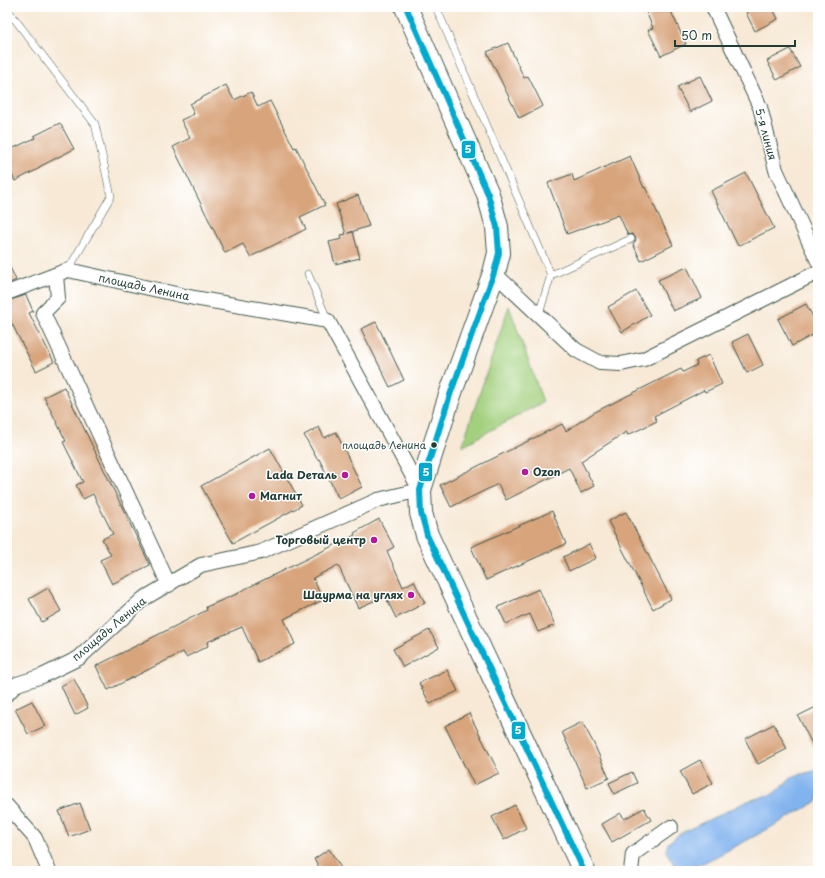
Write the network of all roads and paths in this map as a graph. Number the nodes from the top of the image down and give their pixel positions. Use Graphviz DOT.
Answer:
graph roads {
  1 [pos="406,7"];
  2 [pos="436,7"];
  3 [pos="713,7"];
  4 [pos="7,8"];
  5 [pos="631,239"];
  6 [pos="818,261"];
  7 [pos="62,272"];
  8 [pos="818,272"];
  9 [pos="494,273"];
  10 [pos="308,274"];
  11 [pos="551,275"];
  12 [pos="7,293"];
  13 [pos="539,314"];
  14 [pos="328,321"];
  15 [pos="420,490"];
  16 [pos="168,585"];
  17 [pos="7,694"];
  18 [pos="7,806"];
  19 [pos="671,827"];
  20 [pos="49,871"];
  21 [pos="584,871"];
  22 [pos="631,871"];
  1 -- 9 [label="main road"];
  2 -- 11 [label="lane"];
  3 -- 6 [label="street, 5-я линия"];
  4 -- 7 [label="lane"];
  5 -- 11 [label="lane"];
  7 -- 12 [label="street"];
  7 -- 14 [label="street, площадь Ленина"];
  7 -- 16 [label="street"];
  8 -- 13 [label="street"];
  9 -- 13 [label="street"];
  9 -- 15 [label="main road"];
  10 -- 14 [label="lane"];
  11 -- 13 [label="lane"];
  14 -- 15 [label="street"];
  15 -- 16 [label="street, площадь Ленина"];
  15 -- 21 [label="main road"];
  16 -- 17 [label="street, площадь Ленина"];
  18 -- 20 [label="street"];
  19 -- 22 [label="street"];
}
